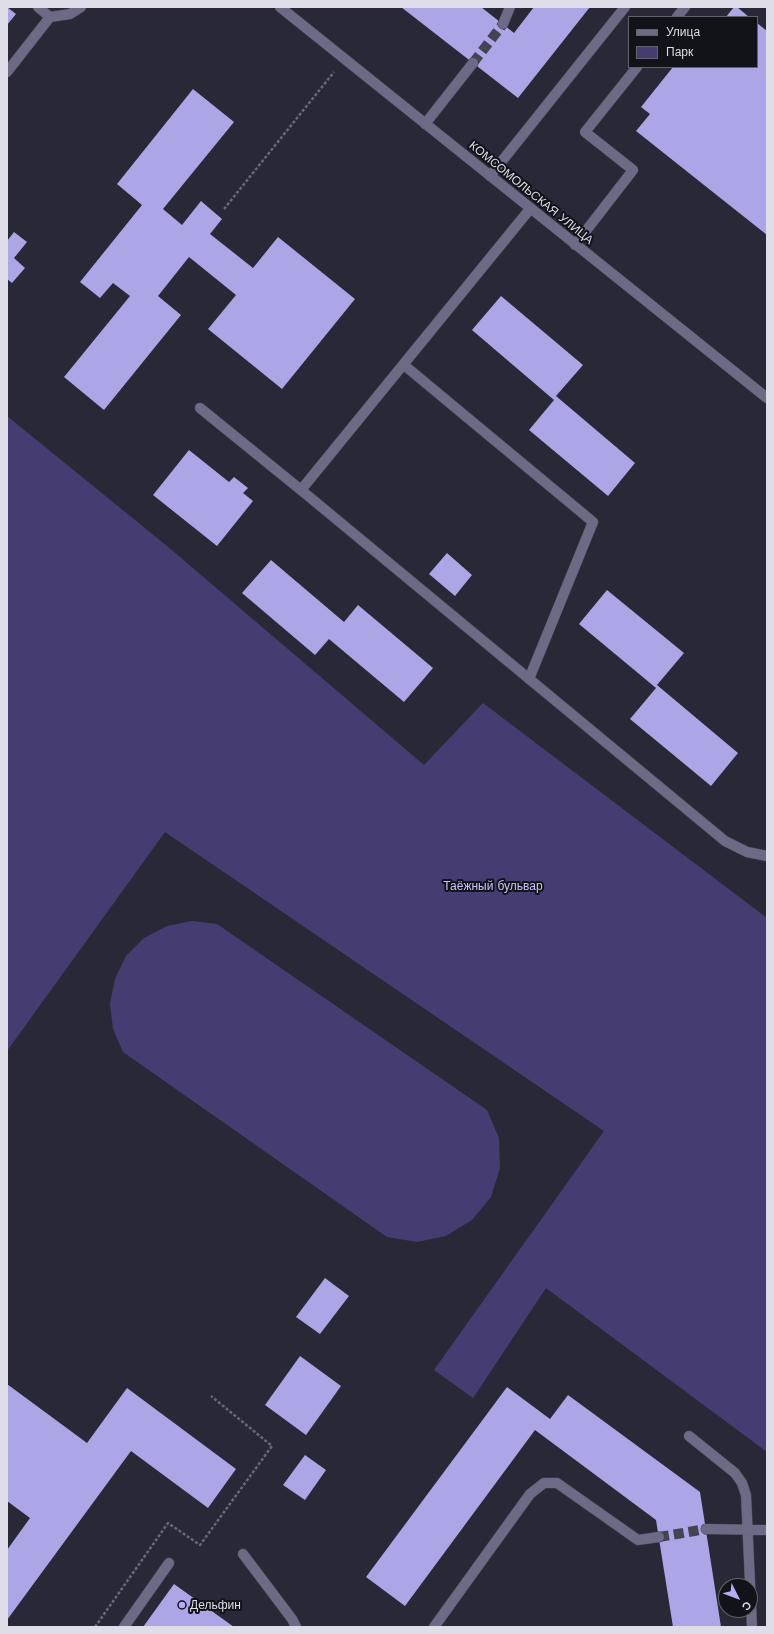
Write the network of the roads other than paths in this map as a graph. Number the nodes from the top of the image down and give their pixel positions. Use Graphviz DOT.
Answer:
graph roads {
  1 [pos="38,7"];
  2 [pos="81,7"];
  3 [pos="280,7"];
  4 [pos="510,7"];
  5 [pos="625,7"];
  6 [pos="685,7"];
  7 [pos="678,16"];
  8 [pos="50,17"];
  9 [pos="503,24"];
  10 [pos="472,63"];
  11 [pos="636,68"];
  12 [pos="7,72"];
  13 [pos="425,124"];
  14 [pos="490,176"];
  15 [pos="530,208"];
  16 [pos="575,245"];
  17 [pos="404,364"];
  18 [pos="767,398"];
  19 [pos="200,408"];
  20 [pos="301,490"];
  21 [pos="529,679"];
  22 [pos="767,856"];
  23 [pos="689,1436"];
  24 [pos="706,1530"];
  25 [pos="748,1530"];
  26 [pos="767,1530"];
  27 [pos="659,1537"];
  28 [pos="243,1554"];
  29 [pos="169,1563"];
  30 [pos="124,1627"];
  31 [pos="296,1627"];
  32 [pos="434,1627"];
  33 [pos="752,1627"];
  1 -- 8 [label="street"];
  2 -- 8 [label="street"];
  3 -- 13 [label="street, КОМСОМОЛЬСКАЯ УЛИЦА"];
  4 -- 9 [label="street"];
  5 -- 14 [label="street"];
  6 -- 7 [label="street"];
  8 -- 12 [label="street"];
  10 -- 13 [label="street"];
  11 -- 16 [label="street"];
  13 -- 14 [label="street, КОМСОМОЛЬСКАЯ УЛИЦА"];
  14 -- 15 [label="street, КОМСОМОЛЬСКАЯ УЛИЦА"];
  15 -- 16 [label="street, КОМСОМОЛЬСКАЯ УЛИЦА"];
  15 -- 17 [label="street"];
  16 -- 18 [label="street, КОМСОМОЛЬСКАЯ УЛИЦА"];
  17 -- 20 [label="street"];
  17 -- 21 [label="street"];
  19 -- 20 [label="street"];
  20 -- 21 [label="street"];
  21 -- 22 [label="street"];
  23 -- 25 [label="street"];
  24 -- 25 [label="street"];
  25 -- 26 [label="street"];
  25 -- 33 [label="street"];
  27 -- 32 [label="street"];
  28 -- 31 [label="street"];
  29 -- 30 [label="street"];
}
